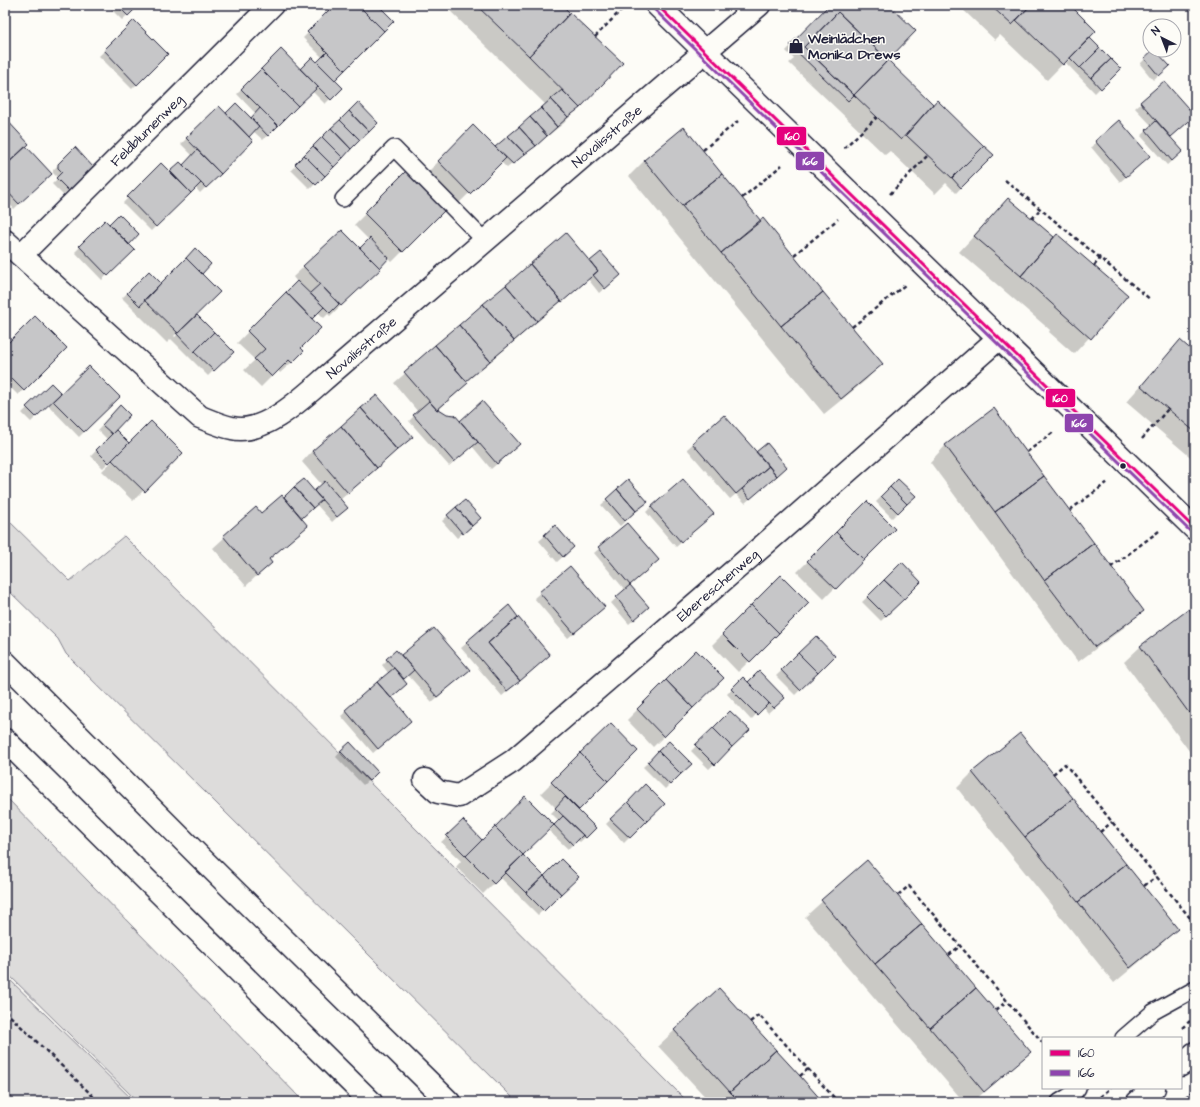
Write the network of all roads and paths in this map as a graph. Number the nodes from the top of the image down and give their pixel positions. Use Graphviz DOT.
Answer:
graph roads {
  1 [pos="272,5"];
  2 [pos="626,5"];
  3 [pos="657,5"];
  4 [pos="759,5"];
  5 [pos="1076,5"];
  6 [pos="1073,8"];
  7 [pos="595,37"];
  8 [pos="705,52"];
  9 [pos="758,104"];
  10 [pos="877,117"];
  11 [pos="803,148"];
  12 [pos="703,150"];
  13 [pos="928,156"];
  14 [pos="823,168"];
  15 [pos="1005,180"];
  16 [pos="742,198"];
  17 [pos="343,199"];
  18 [pos="864,208"];
  19 [pos="1040,209"];
  20 [pos="1032,219"];
  21 [pos="5,241"];
  22 [pos="485,241"];
  23 [pos="21,255"];
  24 [pos="794,255"];
  25 [pos="1100,258"];
  26 [pos="1094,266"];
  27 [pos="925,268"];
  28 [pos="1151,300"];
  29 [pos="852,327"];
  30 [pos="998,338"];
  31 [pos="1168,409"];
  32 [pos="1076,415"];
  33 [pos="1027,452"];
  34 [pos="1126,463"];
  35 [pos="1070,510"];
  36 [pos="1188,522"];
  37 [pos="1111,567"];
  38 [pos="5,662"];
  39 [pos="5,740"];
  40 [pos="1053,774"];
  41 [pos="425,780"];
  42 [pos="1112,822"];
  43 [pos="1100,832"];
  44 [pos="1156,877"];
  45 [pos="1144,886"];
  46 [pos="898,896"];
  47 [pos="1195,924"];
  48 [pos="960,946"];
  49 [pos="949,955"];
  50 [pos="1195,989"];
  51 [pos="1007,1001"];
  52 [pos="996,1010"];
  53 [pos="5,1011"];
  54 [pos="750,1022"];
  55 [pos="1124,1037"];
  56 [pos="1042,1043"];
  57 [pos="1195,1053"];
  58 [pos="1182,1064"];
  59 [pos="808,1069"];
  60 [pos="800,1076"];
  61 [pos="1077,1089"];
  62 [pos="1153,1089"];
  63 [pos="1195,1089"];
  64 [pos="99,1102"];
  65 [pos="371,1102"];
  66 [pos="449,1102"];
  67 [pos="838,1102"];
  68 [pos="1059,1102"];
  69 [pos="1138,1102"];
  70 [pos="1180,1102"];
  1 -- 23 [label="main road, Feldblumenweg"];
  2 -- 7 [label="path"];
  3 -- 8 [label="main road"];
  4 -- 8 [label="main road, Novalisstraße"];
  5 -- 6 [label="path"];
  8 -- 9 [label="main road"];
  8 -- 22 [label="main road, Novalisstraße"];
  9 -- 11 [label="main road"];
  9 -- 12 [label="path"];
  10 -- 14 [label="path"];
  11 -- 14 [label="main road"];
  11 -- 16 [label="path"];
  13 -- 18 [label="path"];
  14 -- 18 [label="main road"];
  15 -- 19 [label="path"];
  17 -- 22 [label="lane"];
  18 -- 24 [label="path"];
  18 -- 27 [label="main road"];
  19 -- 20 [label="path"];
  19 -- 25 [label="path"];
  21 -- 23 [label="main road, Novalisstraße"];
  22 -- 23 [label="main road, Novalisstraße"];
  25 -- 26 [label="path"];
  25 -- 28 [label="path"];
  27 -- 29 [label="path"];
  27 -- 30 [label="main road"];
  30 -- 32 [label="main road"];
  30 -- 41 [label="main road, Ebereschenweg"];
  31 -- 34 [label="path"];
  32 -- 33 [label="path"];
  32 -- 34 [label="main road"];
  34 -- 35 [label="path"];
  34 -- 36 [label="main road"];
  36 -- 37 [label="path"];
  38 -- 66 [label="main road"];
  39 -- 65 [label="main road"];
  40 -- 42 [label="path"];
  42 -- 43 [label="path"];
  42 -- 44 [label="path"];
  44 -- 45 [label="path"];
  44 -- 47 [label="path"];
  46 -- 48 [label="path"];
  48 -- 49 [label="path"];
  48 -- 51 [label="path"];
  50 -- 55 [label="lane"];
  51 -- 52 [label="path"];
  51 -- 56 [label="path"];
  53 -- 64 [label="path"];
  54 -- 59 [label="path"];
  57 -- 58 [label="main road"];
  59 -- 60 [label="path"];
  59 -- 67 [label="path"];
  61 -- 68 [label="lane"];
  62 -- 69 [label="main road"];
  63 -- 70 [label="path"];
}
